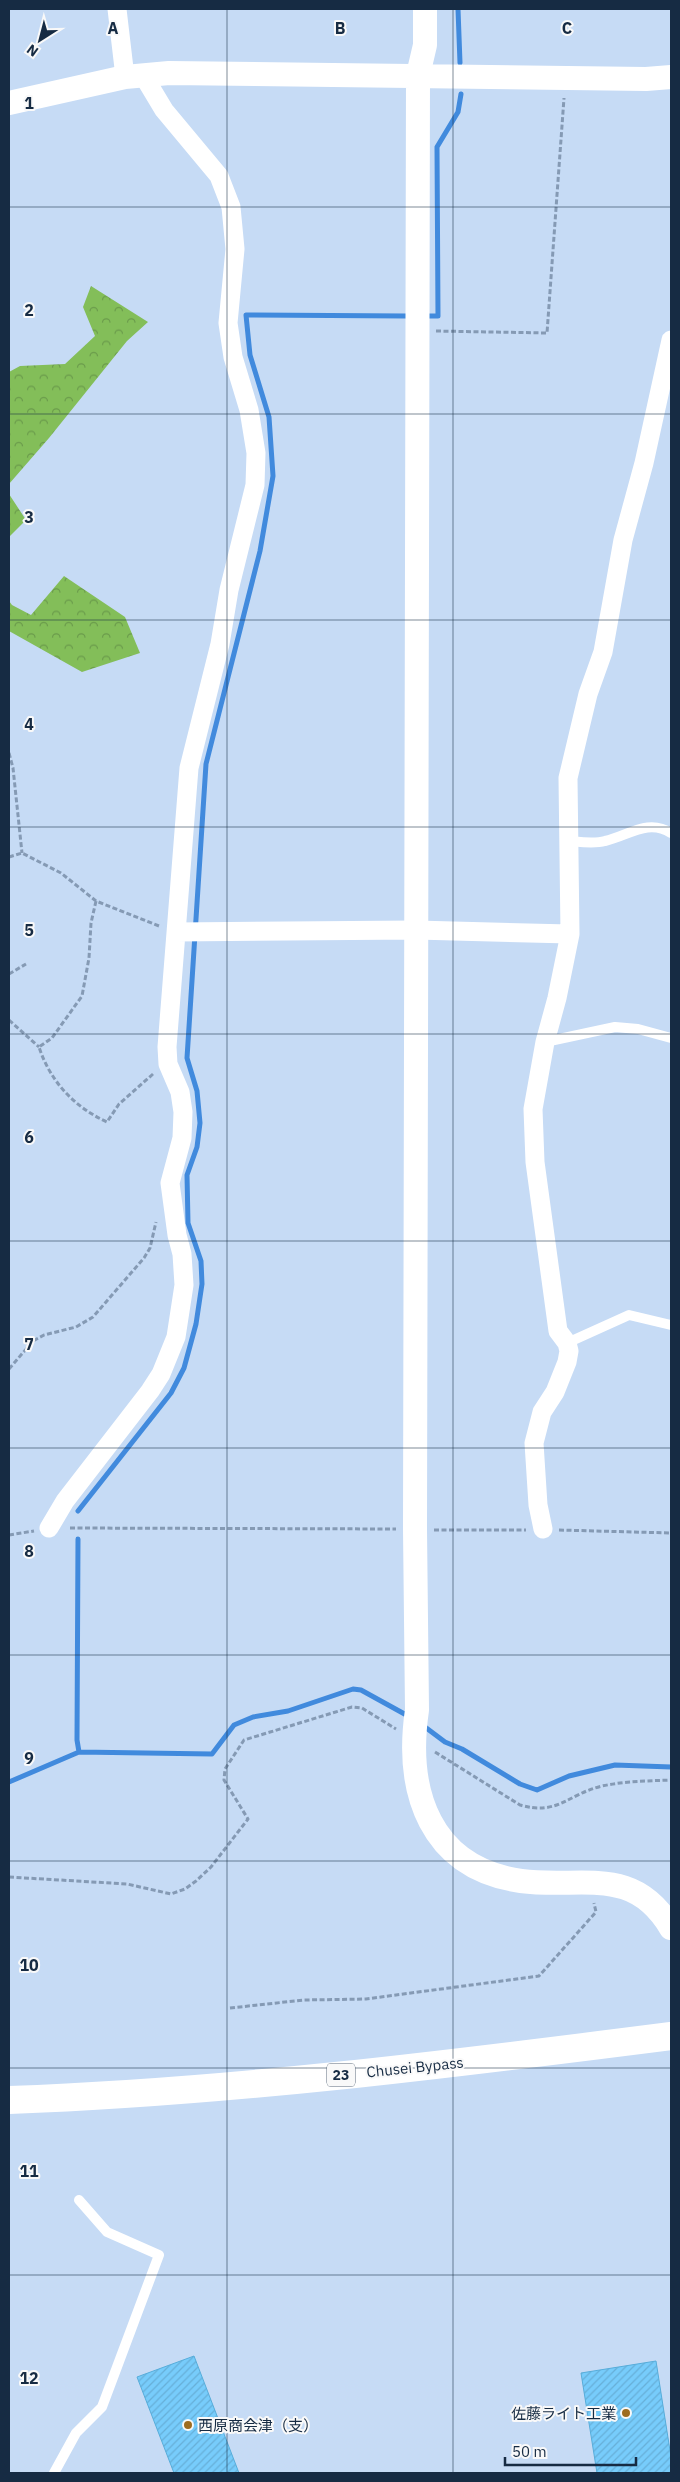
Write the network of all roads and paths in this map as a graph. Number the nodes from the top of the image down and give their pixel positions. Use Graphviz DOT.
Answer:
graph roads {
  1 [pos="117,9"];
  2 [pos="425,9"];
  3 [pos="134,76"];
  4 [pos="418,76"];
  5 [pos="671,77"];
  6 [pos="566,78"];
  7 [pos="9,103"];
  8 [pos="418,330"];
  9 [pos="671,340"];
  10 [pos="9,753"];
  11 [pos="671,833"];
  12 [pos="570,841"];
  13 [pos="22,853"];
  14 [pos="9,857"];
  15 [pos="96,901"];
  16 [pos="416,930"];
  17 [pos="180,931"];
  18 [pos="570,934"];
  19 [pos="26,964"];
  20 [pos="9,974"];
  21 [pos="9,1020"];
  22 [pos="671,1038"];
  23 [pos="545,1042"];
  24 [pos="39,1047"];
  25 [pos="169,1066"];
  26 [pos="157,1220"];
  27 [pos="671,1325"];
  28 [pos="567,1343"];
  29 [pos="9,1369"];
  30 [pos="49,1528"];
  31 [pos="415,1529"];
  32 [pos="543,1529"];
  33 [pos="671,1533"];
  34 [pos="9,1535"];
  35 [pos="413,1739"];
  36 [pos="671,1780"];
  37 [pos="9,1877"];
  38 [pos="591,1900"];
  39 [pos="671,1928"];
  40 [pos="230,2008"];
  41 [pos="671,2036"];
  42 [pos="9,2100"];
  43 [pos="80,2200"];
  44 [pos="54,2473"];
  1 -- 3 [label="street"];
  2 -- 4 [label="street"];
  3 -- 4 [label="street"];
  3 -- 7 [label="street"];
  3 -- 17 [label="street"];
  4 -- 6 [label="street"];
  4 -- 8 [label="street"];
  5 -- 6 [label="street"];
  6 -- 8 [label="path"];
  8 -- 16 [label="street"];
  9 -- 12 [label="street"];
  10 -- 13 [label="path"];
  11 -- 12 [label="lane"];
  12 -- 18 [label="street"];
  13 -- 14 [label="path"];
  13 -- 15 [label="path"];
  15 -- 17 [label="path"];
  15 -- 24 [label="path"];
  16 -- 17 [label="street"];
  16 -- 18 [label="street"];
  16 -- 31 [label="street"];
  17 -- 25 [label="street"];
  18 -- 23 [label="street"];
  19 -- 20 [label="path"];
  21 -- 24 [label="path"];
  22 -- 23 [label="lane"];
  23 -- 28 [label="street"];
  24 -- 25 [label="path"];
  25 -- 30 [label="street"];
  26 -- 29 [label="path"];
  27 -- 28 [label="lane"];
  28 -- 32 [label="street"];
  30 -- 31 [label="path"];
  30 -- 34 [label="path"];
  31 -- 32 [label="path"];
  31 -- 35 [label="street"];
  32 -- 33 [label="path"];
  35 -- 36 [label="path"];
  35 -- 37 [label="path"];
  35 -- 39 [label="street"];
  38 -- 40 [label="path"];
  41 -- 42 [label="highway, Chusei Bypass / 23"];
  43 -- 44 [label="lane"];
}
